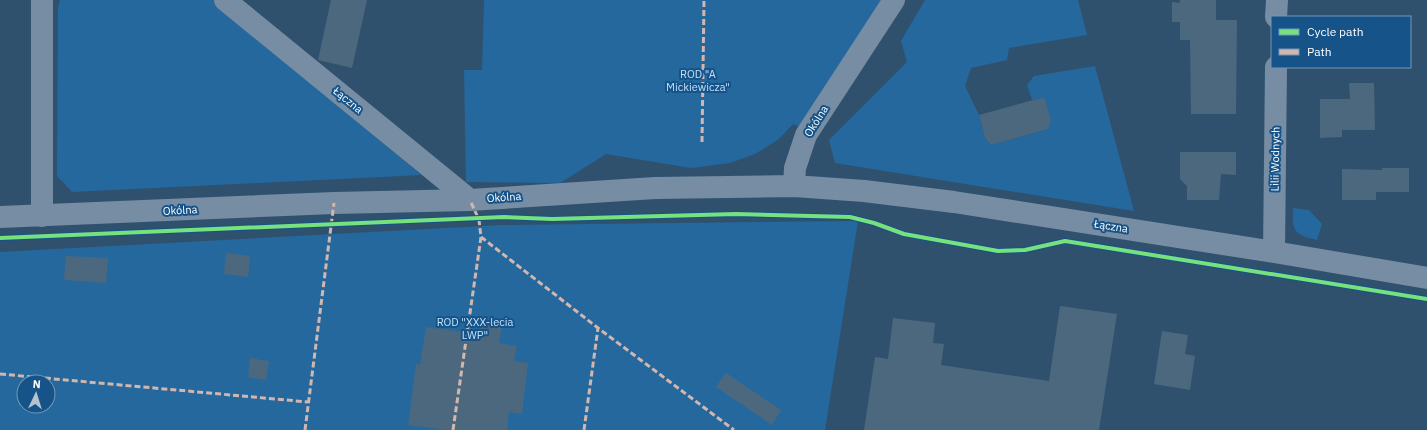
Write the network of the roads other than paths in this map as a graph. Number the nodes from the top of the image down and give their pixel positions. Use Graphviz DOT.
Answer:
graph roads {
  1 [pos="42,0"];
  2 [pos="225,0"];
  3 [pos="894,0"];
  4 [pos="1277,0"];
  5 [pos="1276,16"];
  6 [pos="1276,68"];
  7 [pos="794,186"];
  8 [pos="470,200"];
  9 [pos="42,216"];
  10 [pos="0,217"];
  11 [pos="1274,252"];
  12 [pos="1427,278"];
  1 -- 9 [label="street"];
  2 -- 8 [label="street, Łączna"];
  3 -- 7 [label="street, Okólna"];
  4 -- 5 [label="street"];
  6 -- 11 [label="street, Lilii Wodnych"];
  7 -- 8 [label="street, Okólna"];
  7 -- 11 [label="street, Łączna"];
  8 -- 9 [label="street, Okólna"];
  9 -- 10 [label="street, Okólna"];
  11 -- 12 [label="street, Łączna"];
}
